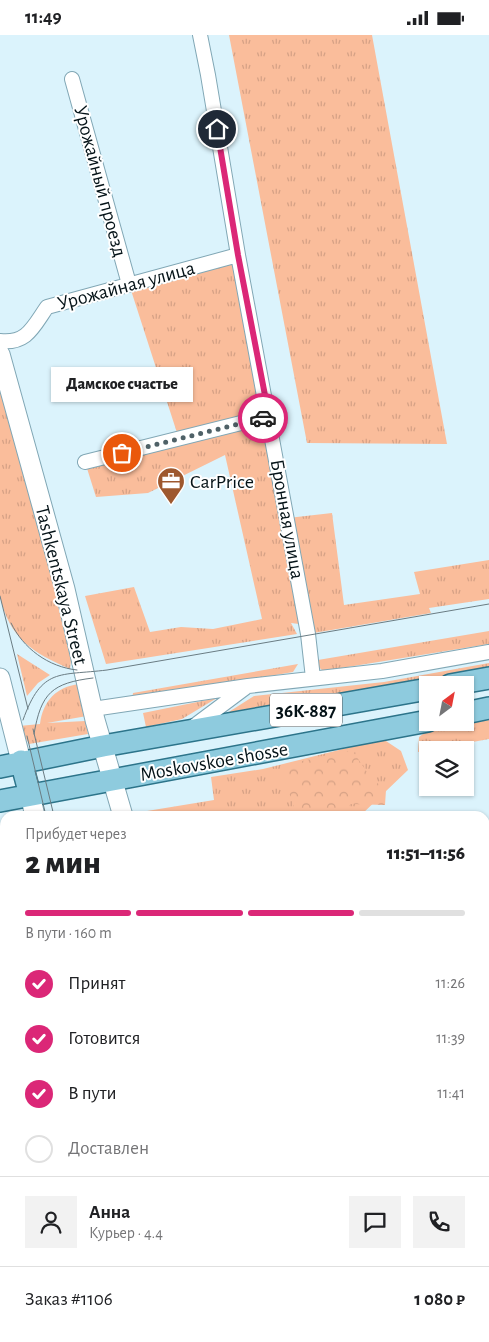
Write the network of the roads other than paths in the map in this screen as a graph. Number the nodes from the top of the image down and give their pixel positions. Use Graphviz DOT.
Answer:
graph roads {
  1 [pos="200,35"];
  2 [pos="72,79"];
  3 [pos="238,255"];
  4 [pos="129,284"];
  5 [pos="0,341"];
  6 [pos="0,354"];
  7 [pos="269,416"];
  8 [pos="85,462"];
  9 [pos="489,652"];
  10 [pos="0,678"];
  11 [pos="314,678"];
  12 [pos="489,678"];
  13 [pos="474,681"];
  14 [pos="248,686"];
  15 [pos="419,691"];
  16 [pos="489,708"];
  17 [pos="92,709"];
  18 [pos="474,711"];
  19 [pos="419,723"];
  20 [pos="6,731"];
  21 [pos="185,732"];
  22 [pos="103,746"];
  23 [pos="21,761"];
  24 [pos="0,767"];
  25 [pos="112,780"];
  26 [pos="30,795"];
  27 [pos="0,801"];
  28 [pos="33,811"];
  29 [pos="121,811"];
  1 -- 3 [label="street, Бронная улица"];
  2 -- 4 [label="street, Урожайный проезд"];
  3 -- 4 [label="street, Урожайная улица"];
  3 -- 7 [label="street, Бронная улица"];
  4 -- 5 [label="street, Урожайная улица"];
  6 -- 17 [label="main road, Tashkentskaya Street"];
  7 -- 8 [label="street"];
  7 -- 11 [label="street, Бронная улица"];
  9 -- 11 [label="street"];
  10 -- 20 [label="main road"];
  11 -- 14 [label="street"];
  12 -- 13 [label="main road"];
  14 -- 17 [label="street"];
  14 -- 21 [label="street"];
  15 -- 21 [label="main road, Moskovskoe shosse / 36К-887"];
  16 -- 18 [label="main road"];
  17 -- 22 [label="main road, Tashkentskaya Street"];
  19 -- 25 [label="main road, Moskovskoe shosse / 36К-887"];
  20 -- 23 [label="main road"];
  21 -- 22 [label="main road, Moskovskoe shosse / 36К-887"];
  22 -- 23 [label="main road, Moskovskoe shosse / 36К-887"];
  22 -- 25 [label="main road, Tashkentskaya Street"];
  23 -- 24 [label="main road, Moskovskoe shosse / 36К-887"];
  23 -- 26 [label="main road"];
  25 -- 26 [label="main road, Moskovskoe shosse / 36К-887"];
  25 -- 29 [label="main road, Tashkentskaya Street"];
  26 -- 27 [label="main road, Moskovskoe shosse / 36К-887"];
  26 -- 28 [label="main road"];
}
